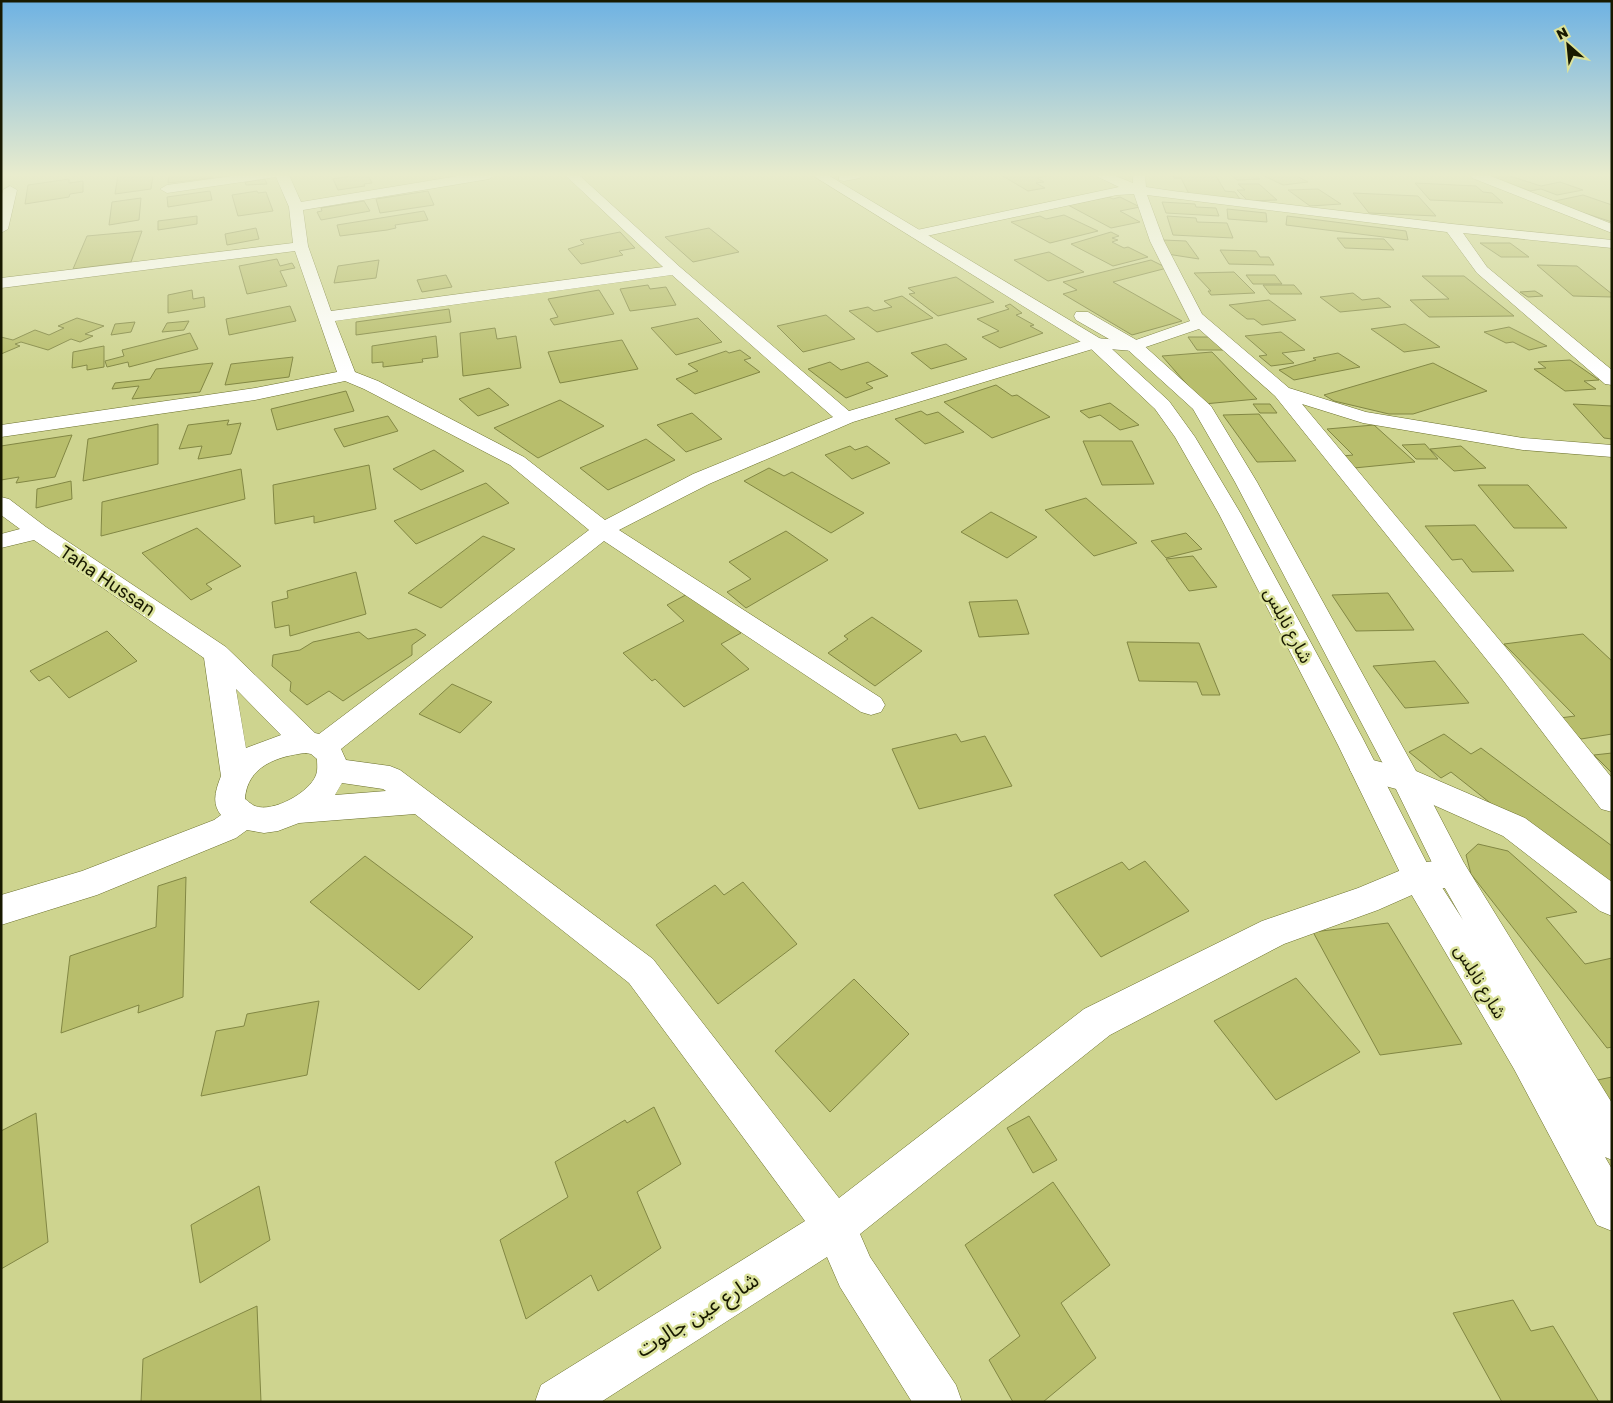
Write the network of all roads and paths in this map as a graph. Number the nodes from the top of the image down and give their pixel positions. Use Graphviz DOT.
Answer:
graph roads {
  1 [pos="300,240"];
  2 [pos="643,240"];
  3 [pos="939,240"];
  4 [pos="941,240"];
  5 [pos="1157,240"];
  6 [pos="1461,240"];
  7 [pos="1577,240"];
  8 [pos="1612,244"];
  9 [pos="301,246"];
  10 [pos="675,270"];
  11 [pos="1,283"];
  12 [pos="324,317"];
  13 [pos="1200,323"];
  14 [pos="1095,343"];
  15 [pos="1134,346"];
  16 [pos="347,375"];
  17 [pos="1612,380"];
  18 [pos="1282,392"];
  19 [pos="846,418"];
  20 [pos="1,431"];
  21 [pos="1612,451"];
  22 [pos="1,504"];
  23 [pos="603,530"];
  24 [pos="38,532"];
  25 [pos="1,541"];
  26 [pos="217,654"];
  27 [pos="871,706"];
  28 [pos="321,753"];
  29 [pos="1365,770"];
  30 [pos="235,774"];
  31 [pos="1406,779"];
  32 [pos="1612,800"];
  33 [pos="422,801"];
  34 [pos="296,811"];
  35 [pos="244,816"];
  36 [pos="1453,873"];
  37 [pos="1418,877"];
  38 [pos="1612,901"];
  39 [pos="1,910"];
  40 [pos="1612,1140"];
  41 [pos="1612,1210"];
  42 [pos="835,1227"];
  43 [pos="558,1402"];
  44 [pos="939,1402"];
  1 -- 9 [label="street"];
  2 -- 10 [label="street"];
  3 -- 14 [label="street, شارع نابلس"];
  4 -- 15 [label="street, شارع نابلس"];
  5 -- 13 [label="street"];
  6 -- 17 [label="street"];
  7 -- 8 [label="street"];
  9 -- 11 [label="street"];
  9 -- 12 [label="street"];
  10 -- 12 [label="street"];
  10 -- 19 [label="street"];
  12 -- 16 [label="street"];
  13 -- 15 [label="street"];
  13 -- 18 [label="street"];
  14 -- 15 [label="street"];
  14 -- 19 [label="street"];
  14 -- 29 [label="street, شارع نابلس"];
  15 -- 31 [label="street, شارع نابلس"];
  16 -- 20 [label="street"];
  16 -- 23 [label="street"];
  18 -- 21 [label="street"];
  18 -- 32 [label="street"];
  19 -- 23 [label="street"];
  22 -- 24 [label="street, Taha Hussan"];
  23 -- 27 [label="street"];
  23 -- 28 [label="street"];
  24 -- 25 [label="street"];
  24 -- 26 [label="street, Taha Hussan"];
  26 -- 28 [label="street, Taha Hussan"];
  26 -- 30 [label="street"];
  28 -- 30 [label="street"];
  28 -- 33 [label="street"];
  28 -- 34 [label="street"];
  29 -- 31 [label="street"];
  29 -- 37 [label="street, شارع نابلس"];
  30 -- 35 [label="street"];
  31 -- 36 [label="street, شارع نابلس"];
  31 -- 38 [label="street"];
  33 -- 34 [label="street"];
  33 -- 42 [label="street"];
  34 -- 35 [label="street"];
  35 -- 39 [label="street"];
  36 -- 37 [label="street, شارع عين جالوت"];
  36 -- 40 [label="street, شارع نابلس"];
  37 -- 41 [label="street, شارع نابلس"];
  37 -- 42 [label="street, شارع عين جالوت"];
  42 -- 43 [label="street, شارع عين جالوت"];
  42 -- 44 [label="street"];
}
